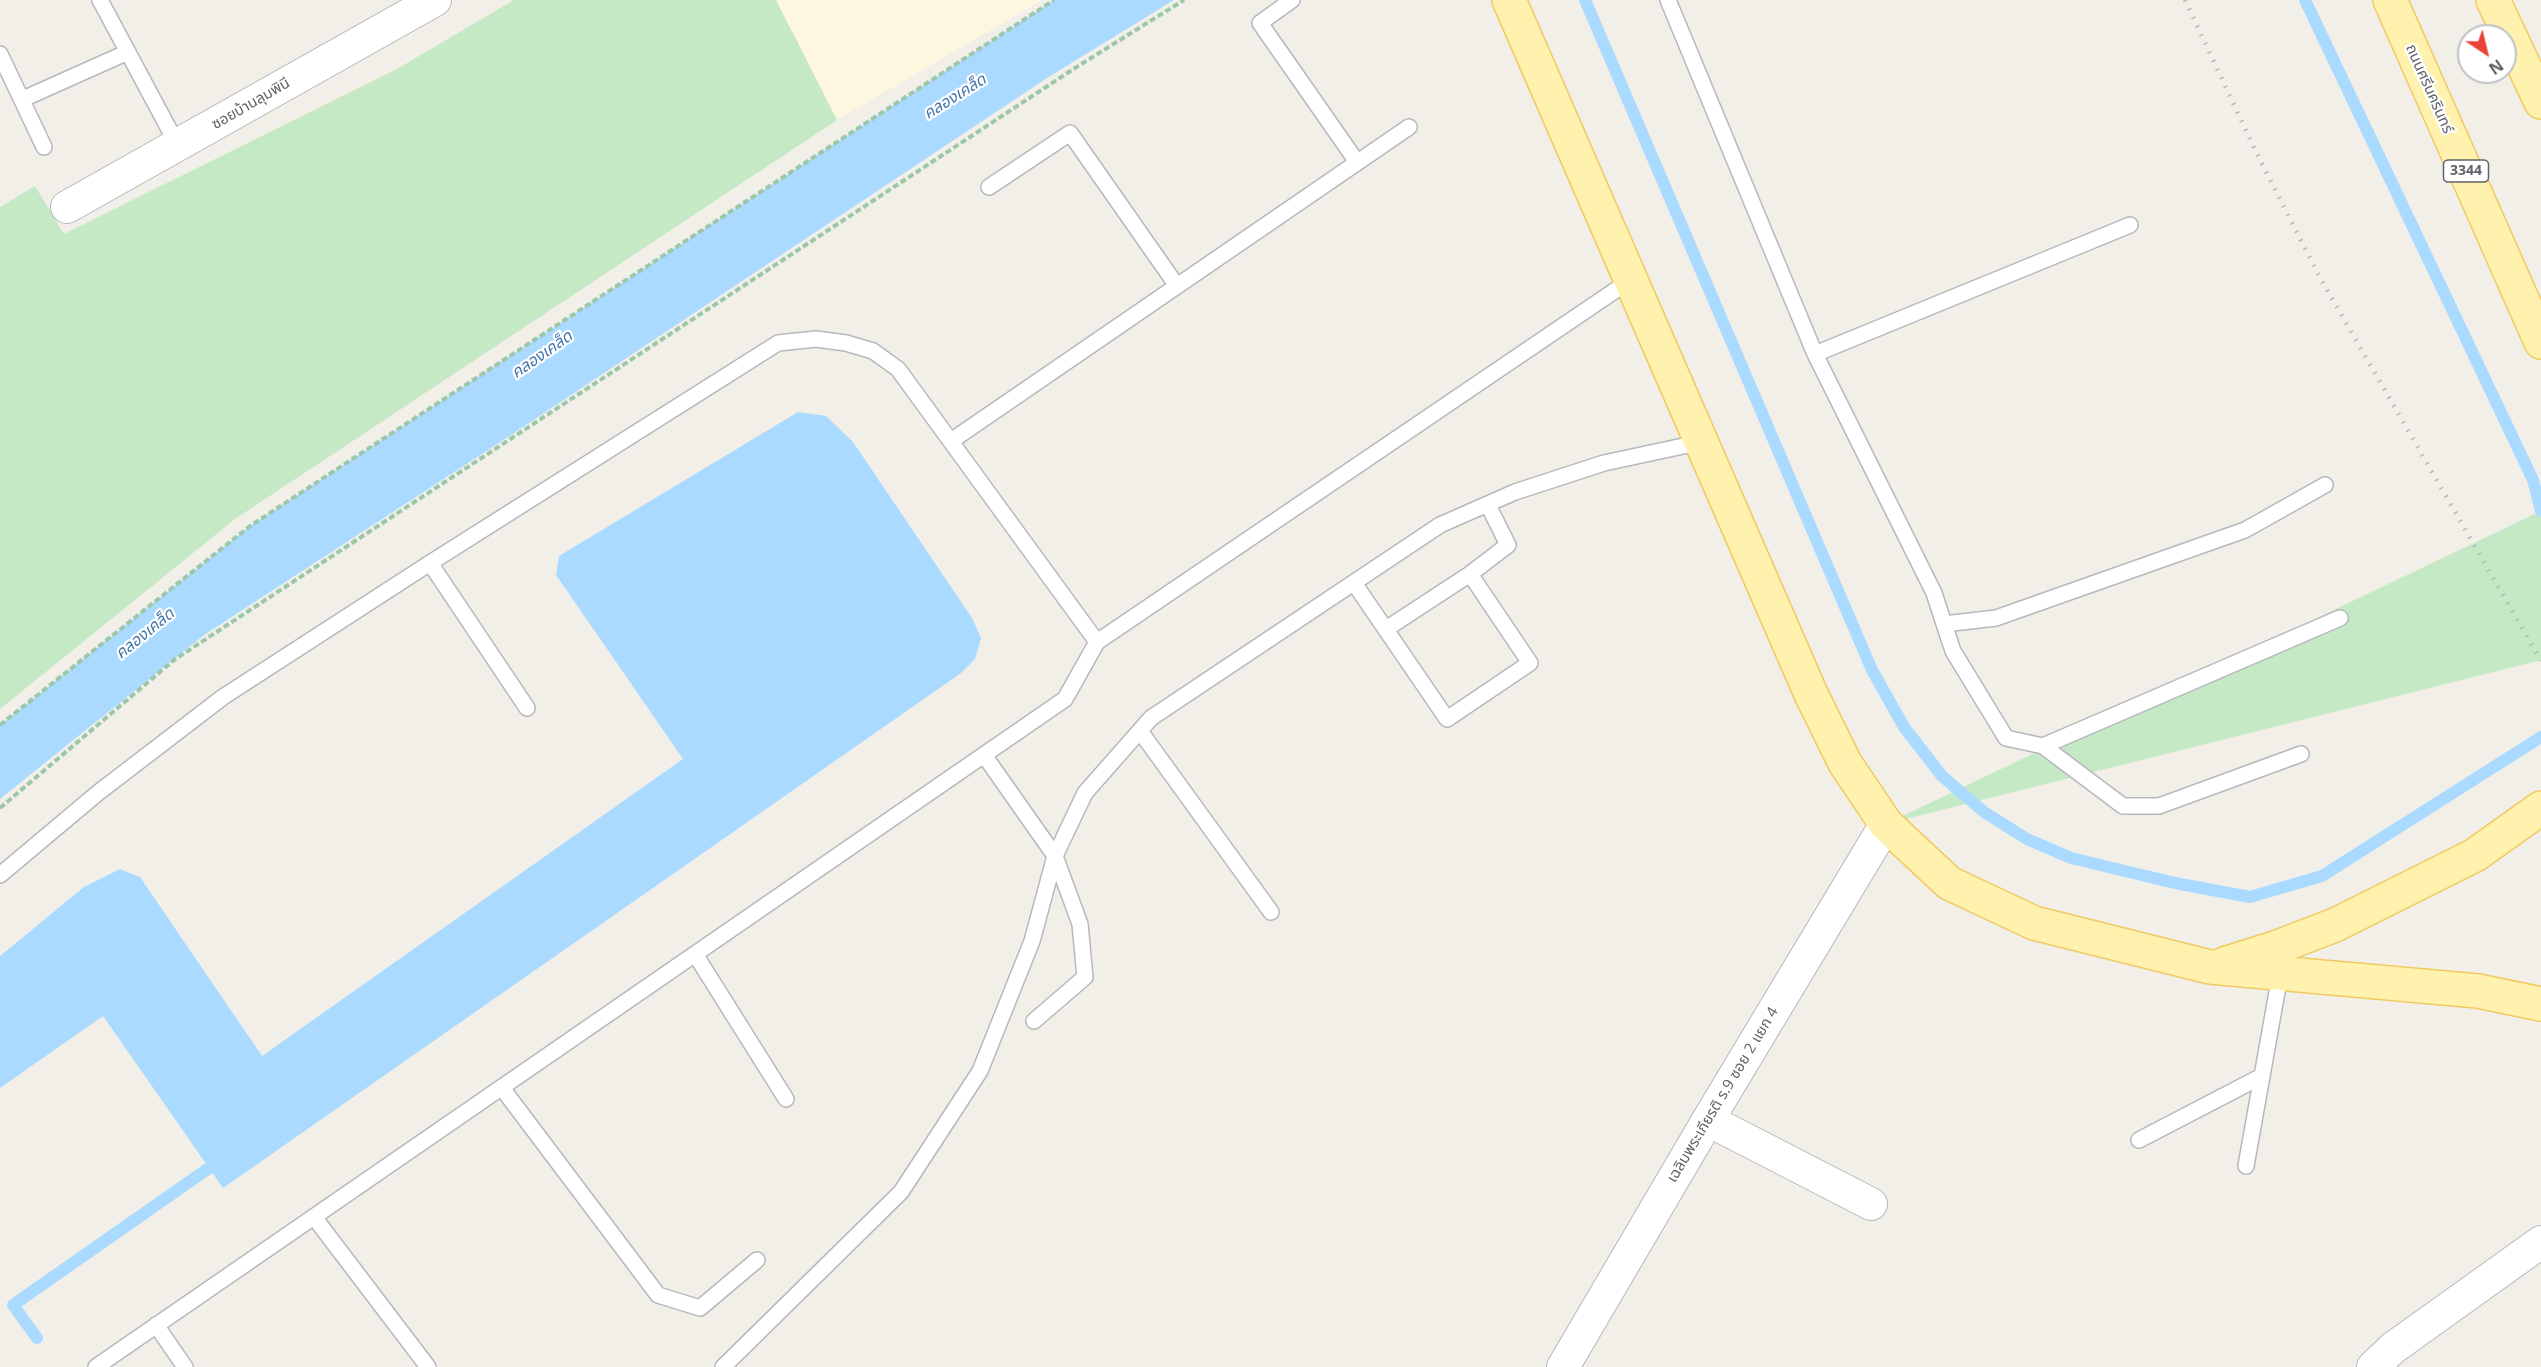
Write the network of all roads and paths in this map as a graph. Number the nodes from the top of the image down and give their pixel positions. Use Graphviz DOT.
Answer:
graph roads {
  1 [pos="100,0"];
  2 [pos="435,0"];
  3 [pos="1054,0"];
  4 [pos="1184,0"];
  5 [pos="1292,0"];
  6 [pos="1509,0"];
  7 [pos="1668,0"];
  8 [pos="2390,0"];
  9 [pos="2493,0"];
  10 [pos="128,52"];
  11 [pos="0,54"];
  12 [pos="23,99"];
  13 [pos="2541,102"];
  14 [pos="1409,127"];
  15 [pos="178,146"];
  16 [pos="44,147"];
  17 [pos="1358,162"];
  18 [pos="989,187"];
  19 [pos="67,207"];
  20 [pos="2130,225"];
  21 [pos="1632,279"];
  22 [pos="1177,286"];
  23 [pos="2541,342"];
  24 [pos="1815,354"];
  25 [pos="951,441"];
  26 [pos="1702,442"];
  27 [pos="2325,485"];
  28 [pos="1488,505"];
  29 [pos="430,563"];
  30 [pos="1470,574"];
  31 [pos="1354,583"];
  32 [pos="2340,618"];
  33 [pos="1944,624"];
  34 [pos="1386,628"];
  35 [pos="1097,642"];
  36 [pos="527,708"];
  37 [pos="0,725"];
  38 [pos="1140,731"];
  39 [pos="2043,746"];
  40 [pos="2301,754"];
  41 [pos="984,755"];
  42 [pos="0,808"];
  43 [pos="2541,808"];
  44 [pos="1886,824"];
  45 [pos="1055,856"];
  46 [pos="0,874"];
  47 [pos="1271,912"];
  48 [pos="695,954"];
  49 [pos="2210,968"];
  50 [pos="2280,975"];
  51 [pos="2541,1004"];
  52 [pos="1034,1021"];
  53 [pos="2262,1076"];
  54 [pos="502,1088"];
  55 [pos="786,1099"];
  56 [pos="1708,1120"];
  57 [pos="2139,1140"];
  58 [pos="2246,1166"];
  59 [pos="1871,1203"];
  60 [pos="314,1216"];
  61 [pos="2541,1242"];
  62 [pos="757,1260"];
  63 [pos="156,1325"];
  64 [pos="1571,1364"];
  65 [pos="96,1367"];
  66 [pos="185,1367"];
  67 [pos="428,1367"];
  68 [pos="723,1367"];
  69 [pos="2373,1367"];
  1 -- 10 [label="lane"];
  2 -- 15 [label="street, ซอยบ้านลุมพินี"];
  3 -- 37 [label="path"];
  4 -- 42 [label="path"];
  5 -- 17 [label="lane"];
  6 -- 21 [label="main road"];
  7 -- 24 [label="lane"];
  8 -- 23 [label="main road, ถนนศรีนครินทร์ / 3344"];
  9 -- 13 [label="main road"];
  10 -- 12 [label="lane"];
  10 -- 15 [label="lane"];
  11 -- 12 [label="lane"];
  12 -- 16 [label="lane"];
  14 -- 17 [label="lane"];
  15 -- 19 [label="street, ซอยบ้านลุมพินี"];
  17 -- 22 [label="lane"];
  18 -- 22 [label="lane"];
  20 -- 24 [label="lane"];
  21 -- 26 [label="main road"];
  21 -- 35 [label="lane"];
  22 -- 25 [label="lane"];
  24 -- 33 [label="lane"];
  25 -- 29 [label="lane"];
  25 -- 35 [label="lane"];
  26 -- 28 [label="lane"];
  26 -- 44 [label="main road"];
  27 -- 33 [label="lane"];
  28 -- 30 [label="lane"];
  28 -- 31 [label="lane"];
  29 -- 36 [label="lane"];
  29 -- 46 [label="lane"];
  30 -- 34 [label="lane"];
  30 -- 34 [label="lane"];
  31 -- 34 [label="lane"];
  31 -- 38 [label="lane"];
  32 -- 39 [label="lane"];
  33 -- 39 [label="lane"];
  35 -- 41 [label="lane"];
  38 -- 45 [label="lane"];
  38 -- 47 [label="lane"];
  39 -- 40 [label="lane"];
  41 -- 45 [label="lane"];
  41 -- 48 [label="lane"];
  43 -- 49 [label="main road"];
  44 -- 49 [label="main road"];
  44 -- 56 [label="street, เฉลิมพระเกียรติ ร.9 ซอย 2 แยก 4"];
  45 -- 52 [label="lane"];
  45 -- 68 [label="lane"];
  48 -- 54 [label="lane"];
  48 -- 55 [label="lane"];
  49 -- 50 [label="main road"];
  50 -- 51 [label="main road"];
  50 -- 53 [label="lane"];
  53 -- 57 [label="lane"];
  53 -- 58 [label="lane"];
  54 -- 60 [label="lane"];
  54 -- 62 [label="lane"];
  56 -- 59 [label="street"];
  56 -- 64 [label="street, เฉลิมพระเกียรติ ร.9 ซอย 2 แยก 4"];
  60 -- 63 [label="lane"];
  60 -- 67 [label="lane"];
  61 -- 69 [label="street"];
  63 -- 65 [label="lane"];
  63 -- 66 [label="lane"];
}
